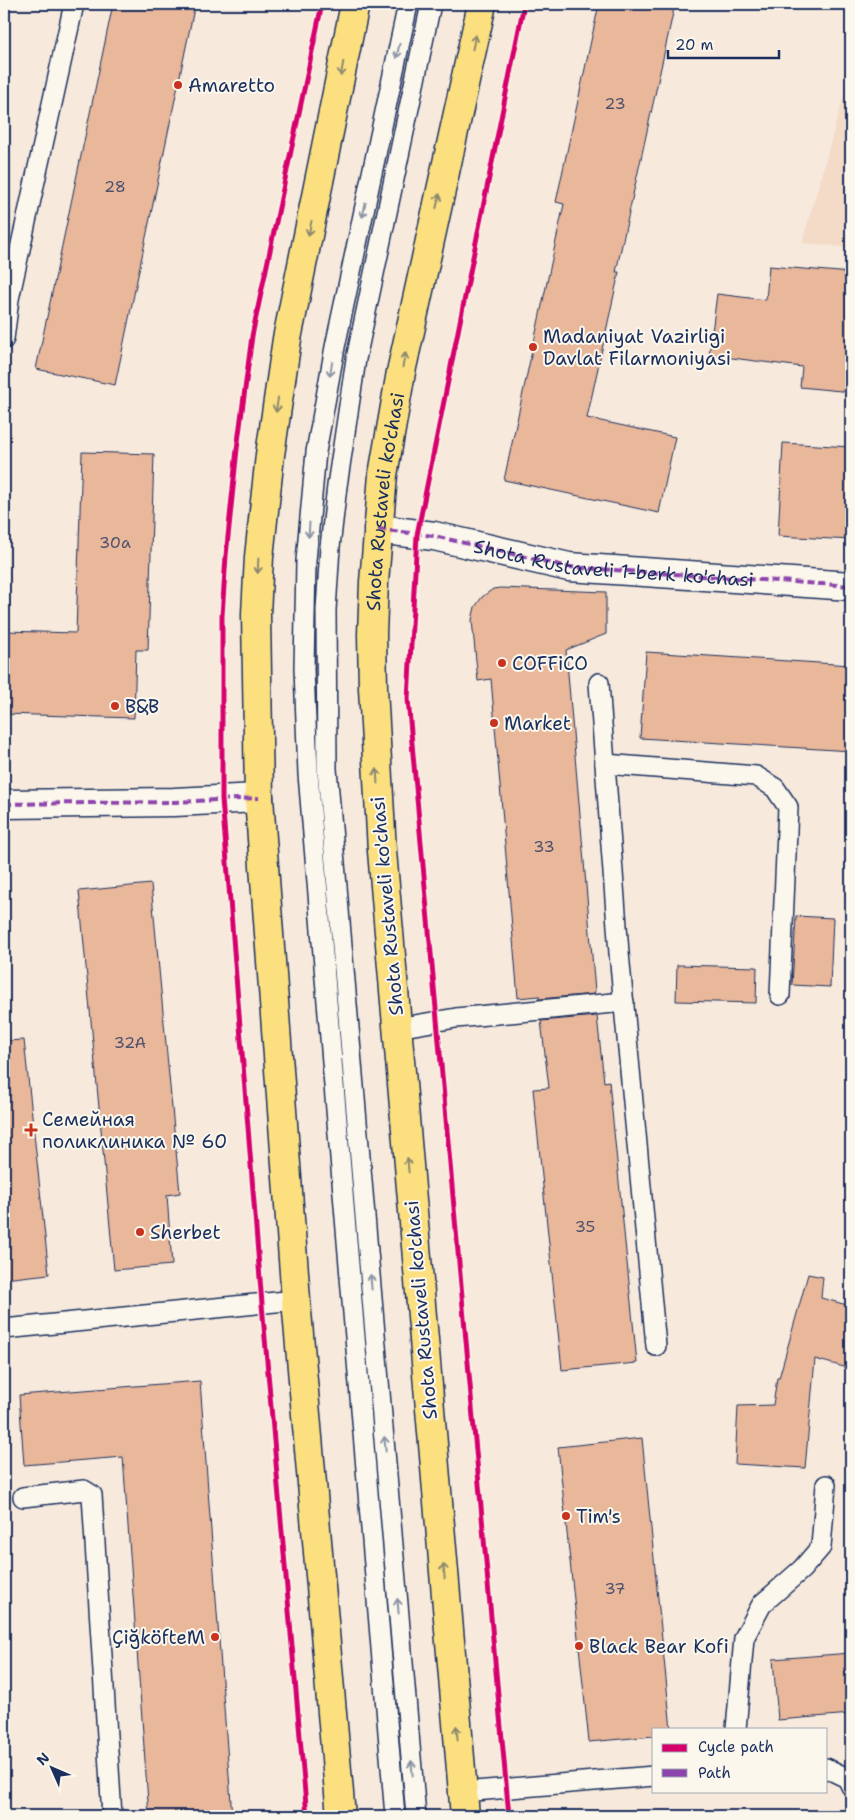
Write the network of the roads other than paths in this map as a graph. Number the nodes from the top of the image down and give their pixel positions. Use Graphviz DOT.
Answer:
graph roads {
  1 [pos="74,4"];
  2 [pos="355,4"];
  3 [pos="408,4"];
  4 [pos="431,4"];
  5 [pos="482,4"];
  6 [pos="4,339"];
  7 [pos="378,529"];
  8 [pos="851,586"];
  9 [pos="600,684"];
  10 [pos="606,764"];
  11 [pos="259,798"];
  12 [pos="4,804"];
  13 [pos="780,995"];
  14 [pos="624,1002"];
  15 [pos="397,1028"];
  16 [pos="296,1300"];
  17 [pos="4,1330"];
  18 [pos="656,1346"];
  19 [pos="826,1485"];
  20 [pos="23,1497"];
  21 [pos="736,1728"];
  22 [pos="828,1769"];
  23 [pos="652,1776"];
  24 [pos="851,1786"];
  25 [pos="464,1804"];
  26 [pos="112,1816"];
  27 [pos="341,1816"];
  28 [pos="395,1816"];
  29 [pos="416,1816"];
  1 -- 6 [label="lane"];
  2 -- 11 [label="main road, one-way"];
  3 -- 28 [label="lane, one-way"];
  29 -- 4 [label="lane, one-way"];
  7 -- 5 [label="main road, Shota Rustaveli ko'chasi, one-way"];
  7 -- 8 [label="street, Shota Rustaveli 1-berk ko'chasi"];
  15 -- 7 [label="main road, Shota Rustaveli ko'chasi, one-way"];
  9 -- 10 [label="lane"];
  10 -- 13 [label="lane"];
  10 -- 14 [label="lane"];
  11 -- 12 [label="street"];
  11 -- 16 [label="main road"];
  14 -- 15 [label="lane"];
  14 -- 18 [label="lane"];
  25 -- 15 [label="main road, Shota Rustaveli ko'chasi, one-way"];
  16 -- 17 [label="lane"];
  16 -- 27 [label="main road"];
  19 -- 21 [label="lane"];
  20 -- 26 [label="lane"];
  22 -- 24 [label="lane"];
  23 -- 25 [label="lane"];
}
